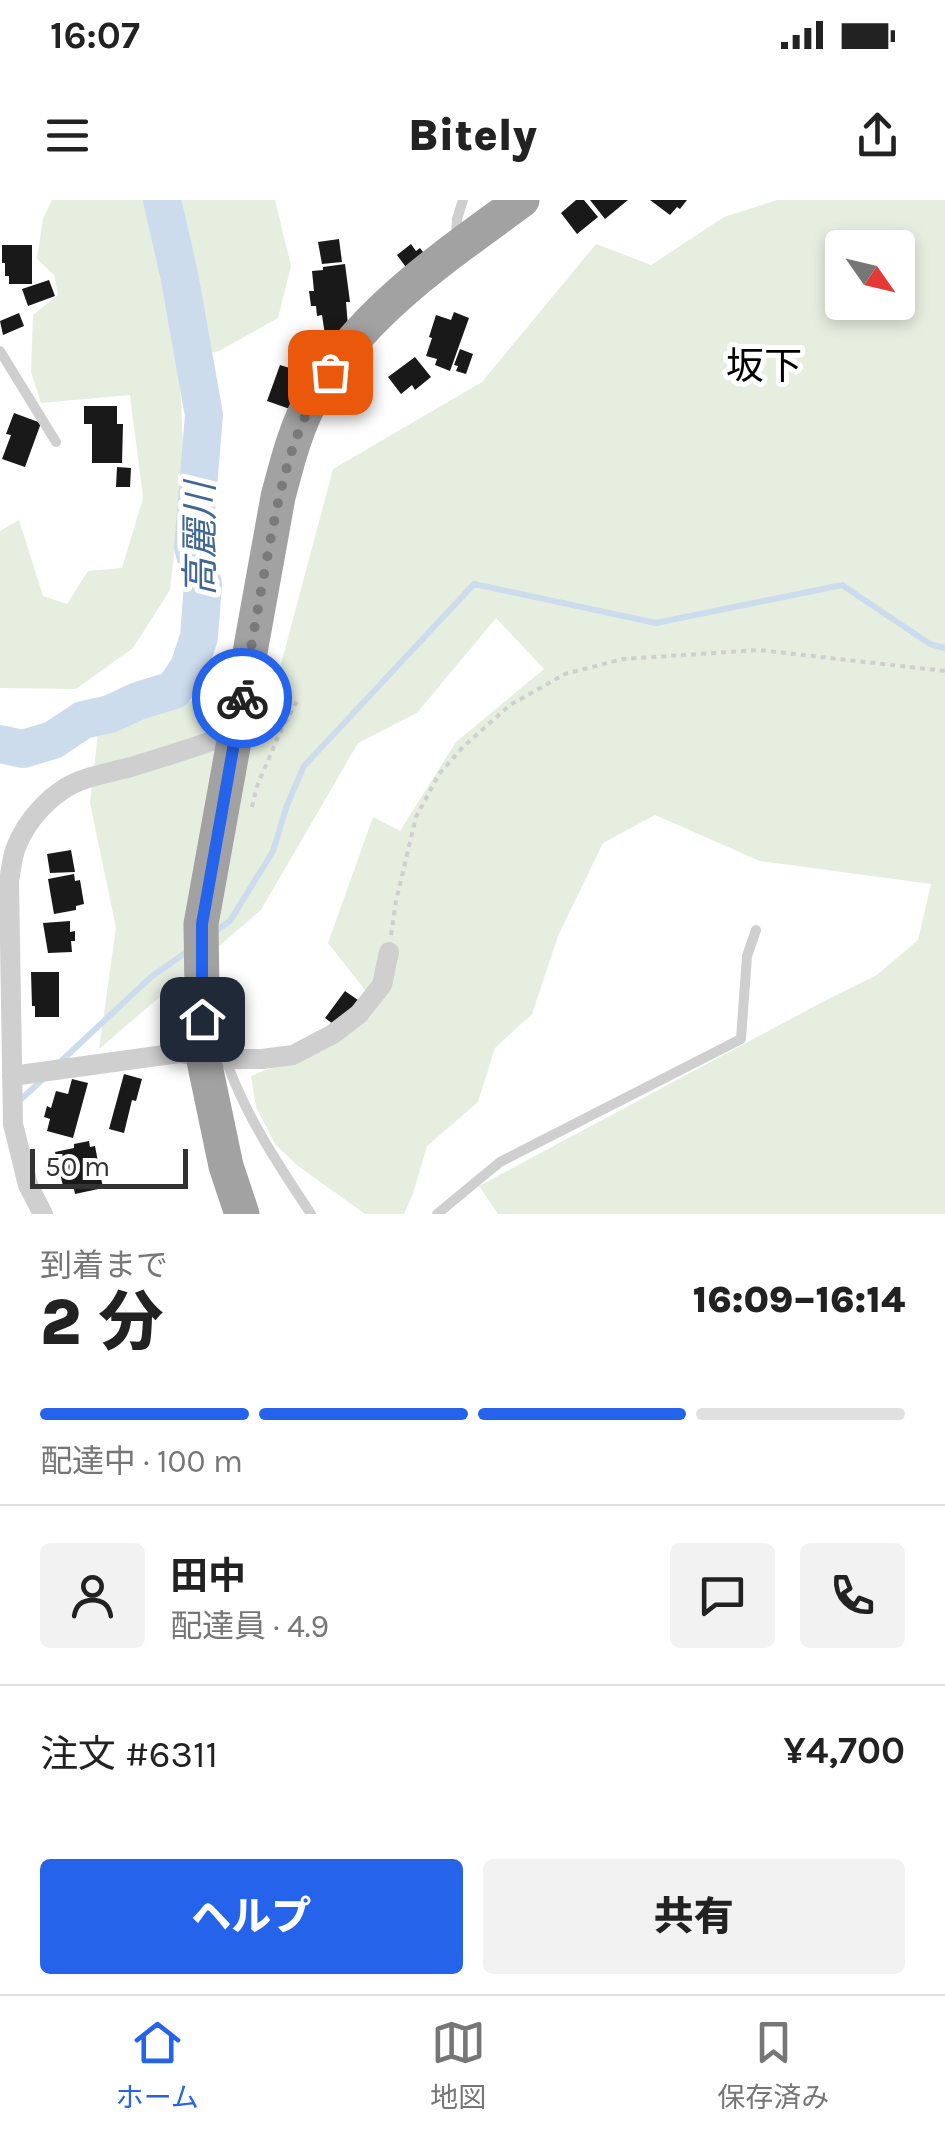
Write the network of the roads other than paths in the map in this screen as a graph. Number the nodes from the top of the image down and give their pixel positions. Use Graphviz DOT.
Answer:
graph roads {
  1 [pos="463,200"];
  2 [pos="522,200"];
  3 [pos="455,249"];
  4 [pos="0,351"];
  5 [pos="56,442"];
  6 [pos="236,732"];
  7 [pos="756,930"];
  8 [pos="389,952"];
  9 [pos="5,995"];
  10 [pos="214,1057"];
  11 [pos="6,1077"];
  12 [pos="43,1214"];
  13 [pos="242,1214"];
  14 [pos="311,1214"];
  15 [pos="438,1214"];
  1 -- 3 [label="lane"];
  2 -- 3 [label="highway"];
  3 -- 6 [label="highway"];
  4 -- 5 [label="lane"];
  6 -- 9 [label="street"];
  6 -- 10 [label="highway"];
  7 -- 15 [label="lane"];
  8 -- 10 [label="street"];
  9 -- 11 [label="street"];
  10 -- 11 [label="street"];
  10 -- 13 [label="highway"];
  10 -- 14 [label="lane"];
  11 -- 12 [label="street"];
}
